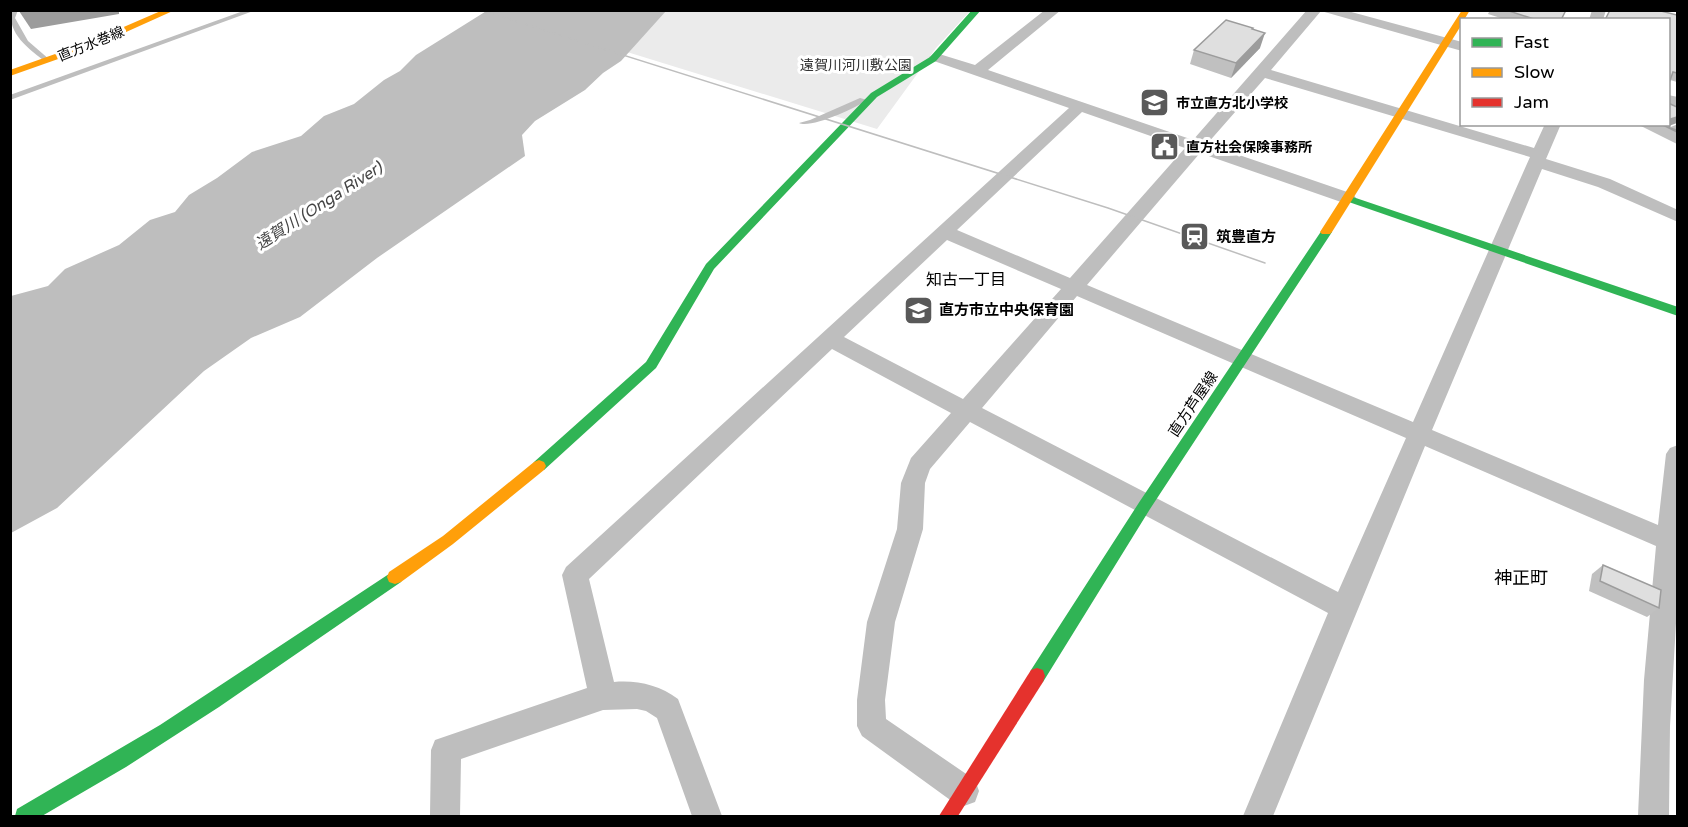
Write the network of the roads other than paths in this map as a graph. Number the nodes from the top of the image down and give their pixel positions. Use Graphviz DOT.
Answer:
graph roads {
  1 [pos="15,10"];
  2 [pos="171,10"];
  3 [pos="253,10"];
  4 [pos="977,10"];
  5 [pos="1054,10"];
  6 [pos="1315,10"];
  7 [pos="1327,10"];
  8 [pos="151,15"];
  9 [pos="1460,19"];
  10 [pos="1445,42"];
  11 [pos="1460,47"];
  12 [pos="936,57"];
  13 [pos="48,61"];
  14 [pos="976,71"];
  15 [pos="1262,72"];
  16 [pos="10,74"];
  17 [pos="874,95"];
  18 [pos="10,98"];
  19 [pos="1079,107"];
  20 [pos="1400,113"];
  21 [pos="803,123"];
  22 [pos="1552,126"];
  23 [pos="1677,129"];
  24 [pos="1677,134"];
  25 [pos="1194,147"];
  26 [pos="1539,158"];
  27 [pos="1347,198"];
  28 [pos="1677,217"];
  29 [pos="945,232"];
  30 [pos="1498,249"];
  31 [pos="1072,286"];
  32 [pos="1677,312"];
  33 [pos="830,339"];
  34 [pos="1243,359"];
  35 [pos="967,410"];
  36 [pos="1419,434"];
  37 [pos="1677,454"];
  38 [pos="1145,505"];
  39 [pos="1668,540"];
  40 [pos="1344,608"];
  41 [pos="603,696"];
  42 [pos="964,790"];
  43 [pos="24,816"];
  44 [pos="445,816"];
  45 [pos="707,816"];
  46 [pos="948,816"];
  47 [pos="1258,816"];
  48 [pos="1654,816"];
  1 -- 13 [label="lane"];
  2 -- 8 [label="street, 直方水巻線"];
  3 -- 18 [label="lane"];
  4 -- 12 [label="street"];
  5 -- 14 [label="street"];
  6 -- 15 [label="street"];
  7 -- 10 [label="street"];
  8 -- 13 [label="street, 直方水巻線"];
  9 -- 10 [label="street, 直方芦屋線"];
  10 -- 11 [label="street"];
  10 -- 20 [label="street, 直方芦屋線"];
  12 -- 14 [label="street"];
  12 -- 17 [label="street"];
  13 -- 16 [label="street, 直方水巻線"];
  14 -- 19 [label="street"];
  15 -- 20 [label="street"];
  15 -- 25 [label="street"];
  17 -- 21 [label="lane"];
  17 -- 43 [label="street"];
  19 -- 25 [label="street"];
  19 -- 29 [label="street"];
  20 -- 26 [label="street"];
  20 -- 27 [label="street, 直方芦屋線"];
  22 -- 26 [label="street"];
  23 -- 24 [label="street"];
  25 -- 27 [label="street"];
  25 -- 31 [label="street"];
  26 -- 28 [label="street"];
  26 -- 30 [label="street"];
  27 -- 30 [label="street"];
  27 -- 34 [label="street, 直方芦屋線"];
  29 -- 31 [label="street"];
  29 -- 33 [label="street"];
  30 -- 32 [label="street"];
  30 -- 36 [label="street"];
  31 -- 34 [label="street"];
  31 -- 35 [label="street"];
  33 -- 35 [label="street"];
  33 -- 41 [label="street"];
  34 -- 36 [label="street"];
  34 -- 38 [label="street, 直方芦屋線"];
  35 -- 38 [label="street"];
  35 -- 42 [label="street"];
  36 -- 39 [label="street"];
  36 -- 40 [label="street"];
  37 -- 39 [label="street"];
  38 -- 40 [label="street"];
  38 -- 42 [label="street, 直方芦屋線"];
  39 -- 48 [label="street"];
  40 -- 47 [label="street"];
  41 -- 44 [label="street"];
  41 -- 45 [label="street"];
  42 -- 46 [label="street, 直方芦屋線"];
}
